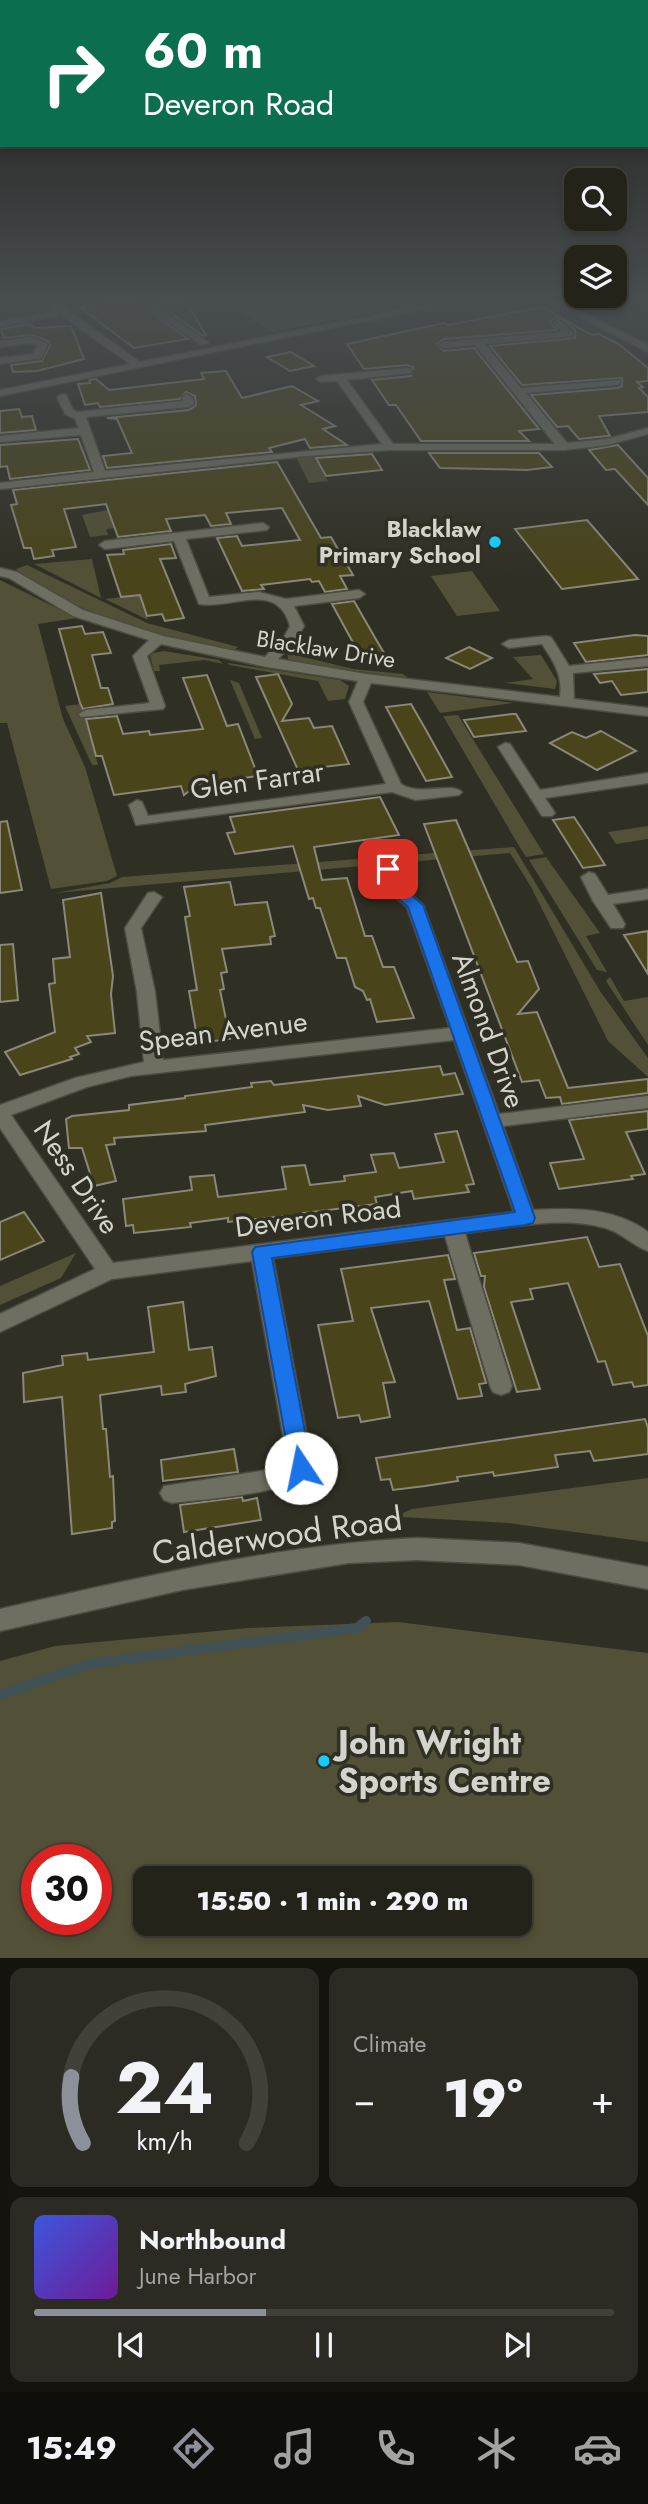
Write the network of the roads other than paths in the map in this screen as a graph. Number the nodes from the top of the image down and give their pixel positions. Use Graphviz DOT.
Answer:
graph roads {
  1 [pos="352,394"];
  2 [pos="521,394"];
  3 [pos="62,397"];
  4 [pos="187,397"];
  5 [pos="77,415"];
  6 [pos="85,431"];
  7 [pos="648,431"];
  8 [pos="0,439"];
  9 [pos="390,447"];
  10 [pos="564,447"];
  11 [pos="100,474"];
  12 [pos="0,486"];
  13 [pos="263,527"];
  14 [pos="179,538"];
  15 [pos="105,545"];
  16 [pos="0,557"];
  17 [pos="6,573"];
  18 [pos="359,594"];
  19 [pos="285,603"];
  20 [pos="159,639"];
  21 [pos="509,644"];
  22 [pos="648,662"];
  23 [pos="267,663"];
  24 [pos="566,670"];
  25 [pos="366,678"];
  26 [pos="566,702"];
  27 [pos="648,712"];
  28 [pos="86,714"];
  29 [pos="505,747"];
  30 [pos="648,778"];
  31 [pos="395,787"];
  32 [pos="454,792"];
  33 [pos="536,795"];
  34 [pos="137,805"];
  35 [pos="547,813"];
  36 [pos="388,869"];
  37 [pos="589,877"];
  38 [pos="648,894"];
  39 [pos="154,897"];
  40 [pos="601,901"];
  41 [pos="617,924"];
  42 [pos="458,1033"];
  43 [pos="154,1066"];
  44 [pos="648,1102"];
  45 [pos="0,1112"];
  46 [pos="492,1121"];
  47 [pos="526,1218"];
  48 [pos="453,1228"];
  49 [pos="648,1242"];
  50 [pos="261,1252"];
  51 [pos="108,1272"];
  52 [pos="0,1324"];
  53 [pos="501,1386"];
  54 [pos="172,1493"];
  55 [pos="648,1578"];
  56 [pos="0,1620"];
  1 -- 9 [label="street"];
  2 -- 10 [label="street"];
  3 -- 5 [label="street"];
  4 -- 5 [label="street"];
  5 -- 6 [label="street"];
  6 -- 8 [label="street"];
  6 -- 11 [label="street"];
  7 -- 10 [label="street"];
  9 -- 10 [label="street"];
  9 -- 11 [label="street"];
  11 -- 12 [label="street"];
  13 -- 14 [label="street"];
  14 -- 15 [label="street"];
  14 -- 19 [label="street"];
  16 -- 17 [label="street, Blacklaw Drive"];
  17 -- 20 [label="street, Blacklaw Drive"];
  18 -- 19 [label="street"];
  19 -- 23 [label="street"];
  20 -- 23 [label="street, Blacklaw Drive"];
  20 -- 28 [label="street"];
  21 -- 24 [label="street"];
  22 -- 24 [label="street"];
  23 -- 25 [label="street, Blacklaw Drive"];
  24 -- 26 [label="street"];
  25 -- 26 [label="street, Blacklaw Drive"];
  25 -- 31 [label="street"];
  26 -- 27 [label="street, Blacklaw Drive"];
  29 -- 33 [label="street"];
  30 -- 33 [label="street"];
  31 -- 32 [label="street, Glen Farrar"];
  31 -- 34 [label="street, Glen Farrar"];
  33 -- 35 [label="street"];
  36 -- 42 [label="street, Almond Drive"];
  37 -- 40 [label="street"];
  38 -- 40 [label="street"];
  39 -- 43 [label="street"];
  40 -- 41 [label="street"];
  42 -- 43 [label="street, Spean Avenue"];
  42 -- 46 [label="street, Almond Drive"];
  43 -- 45 [label="street, Spean Avenue"];
  44 -- 46 [label="street"];
  45 -- 51 [label="street, Ness Drive"];
  46 -- 47 [label="street, Almond Drive"];
  47 -- 48 [label="street, Deveron Road"];
  47 -- 49 [label="street, Deveron Road"];
  48 -- 50 [label="street, Deveron Road"];
  48 -- 53 [label="street"];
  50 -- 51 [label="street, Deveron Road"];
  50 -- 54 [label="street"];
  51 -- 52 [label="street, Deveron Road"];
  55 -- 56 [label="street, Calderwood Road"];
}
